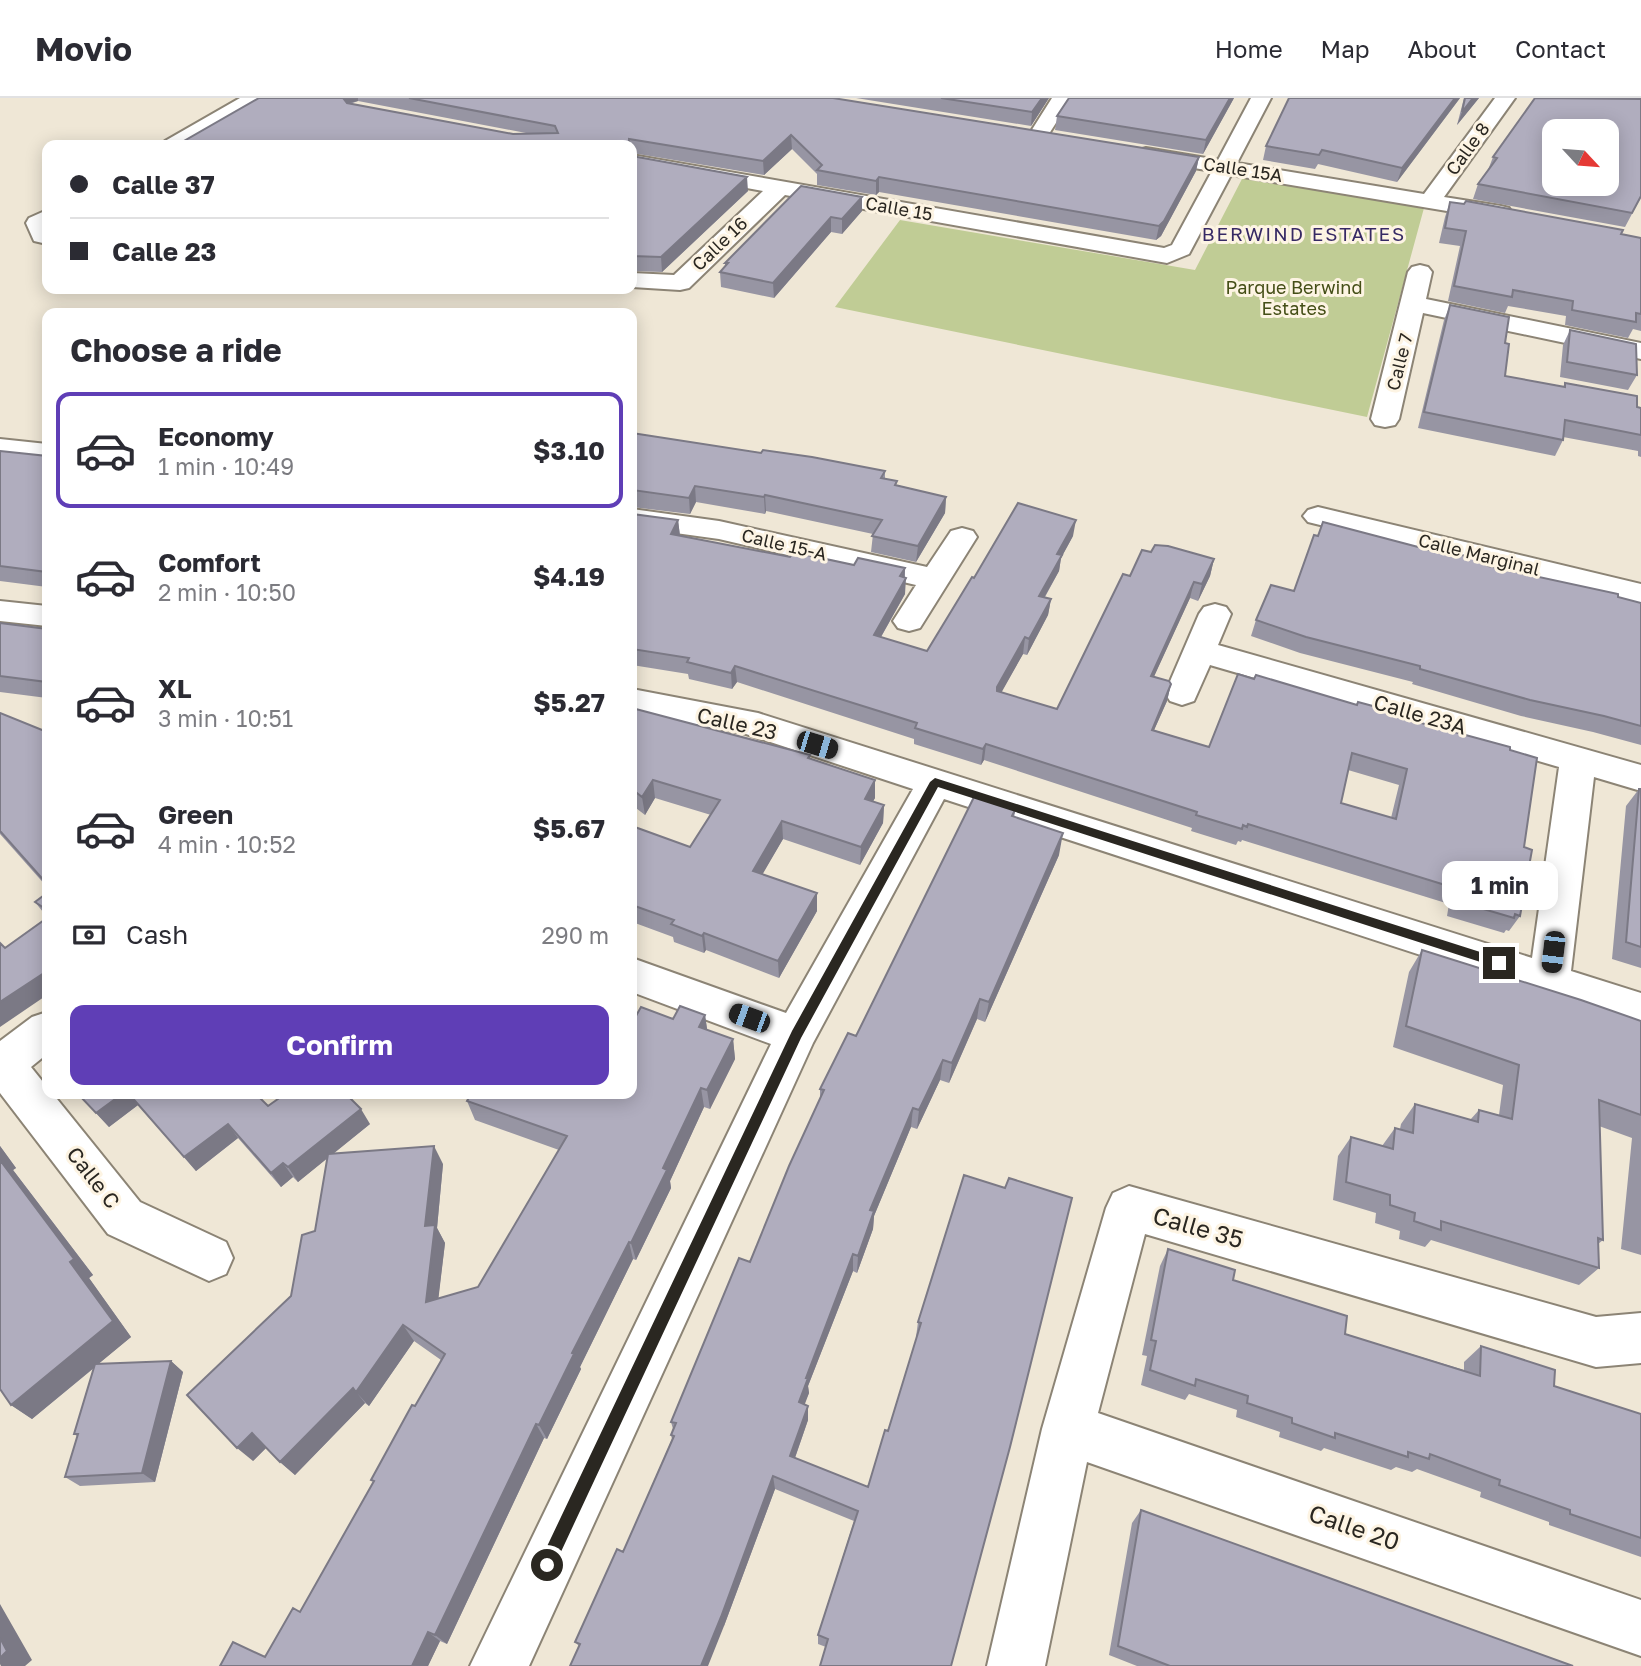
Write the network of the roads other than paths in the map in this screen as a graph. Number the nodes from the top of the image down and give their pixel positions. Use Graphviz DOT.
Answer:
graph roads {
  1 [pos="254,98"];
  2 [pos="1062,98"];
  3 [pos="1261,98"];
  4 [pos="1505,98"];
  5 [pos="181,140"];
  6 [pos="1065,141"];
  7 [pos="1132,152"];
  8 [pos="637,162"];
  9 [pos="1226,168"];
  10 [pos="778,189"];
  11 [pos="1431,200"];
  12 [pos="1525,217"];
  13 [pos="42,220"];
  14 [pos="42,236"];
  15 [pos="1420,272"];
  16 [pos="644,281"];
  17 [pos="1414,304"];
  18 [pos="1641,351"];
  19 [pos="1385,419"];
  20 [pos="0,447"];
  21 [pos="42,451"];
  22 [pos="1318,516"];
  23 [pos="637,519"];
  24 [pos="962,537"];
  25 [pos="935,579"];
  26 [pos="1641,594"];
  27 [pos="0,611"];
  28 [pos="1215,614"];
  29 [pos="42,615"];
  30 [pos="909,621"];
  31 [pos="1200,651"];
  32 [pos="1182,693"];
  33 [pos="637,702"];
  34 [pos="1578,761"];
  35 [pos="1641,778"];
  36 [pos="935,782"];
  37 [pos="637,977"];
  38 [pos="1550,979"];
  39 [pos="1641,1010"];
  40 [pos="42,1034"];
  41 [pos="796,1035"];
  42 [pos="2,1065"];
  43 [pos="209,1258"];
  44 [pos="1641,1338"];
  45 [pos="1068,1429"];
  46 [pos="1641,1628"];
  47 [pos="499,1666"];
  48 [pos="1016,1666"];
  1 -- 5 [label="street"];
  2 -- 6 [label="street"];
  3 -- 9 [label="street"];
  4 -- 11 [label="street, Calle 8"];
  7 -- 9 [label="street, Calle 15A"];
  8 -- 10 [label="street, Calle 15"];
  9 -- 10 [label="street, Calle 15"];
  9 -- 11 [label="street, Calle 15A"];
  10 -- 16 [label="street, Calle 16"];
  11 -- 12 [label="street, Calle 15A"];
  13 -- 14 [label="street"];
  15 -- 17 [label="street, Calle 7"];
  17 -- 18 [label="street, Calle 7"];
  17 -- 19 [label="street, Calle 7"];
  20 -- 21 [label="street"];
  22 -- 26 [label="street, Calle Marginal"];
  23 -- 25 [label="street, Calle 15-A"];
  24 -- 25 [label="street"];
  25 -- 30 [label="street"];
  27 -- 29 [label="street"];
  28 -- 31 [label="street"];
  31 -- 32 [label="street"];
  31 -- 34 [label="street, Calle 23A"];
  33 -- 36 [label="street, Calle 23"];
  34 -- 35 [label="street, Calle 23A"];
  34 -- 38 [label="street"];
  36 -- 38 [label="street, Calle 23"];
  36 -- 41 [label="street"];
  37 -- 41 [label="street"];
  38 -- 39 [label="street, Calle 23"];
  40 -- 42 [label="street"];
  41 -- 47 [label="street"];
  42 -- 43 [label="street, Calle C"];
  44 -- 45 [label="street, Calle 35"];
  45 -- 46 [label="street, Calle 20"];
  45 -- 48 [label="street, Calle 35"];
}
